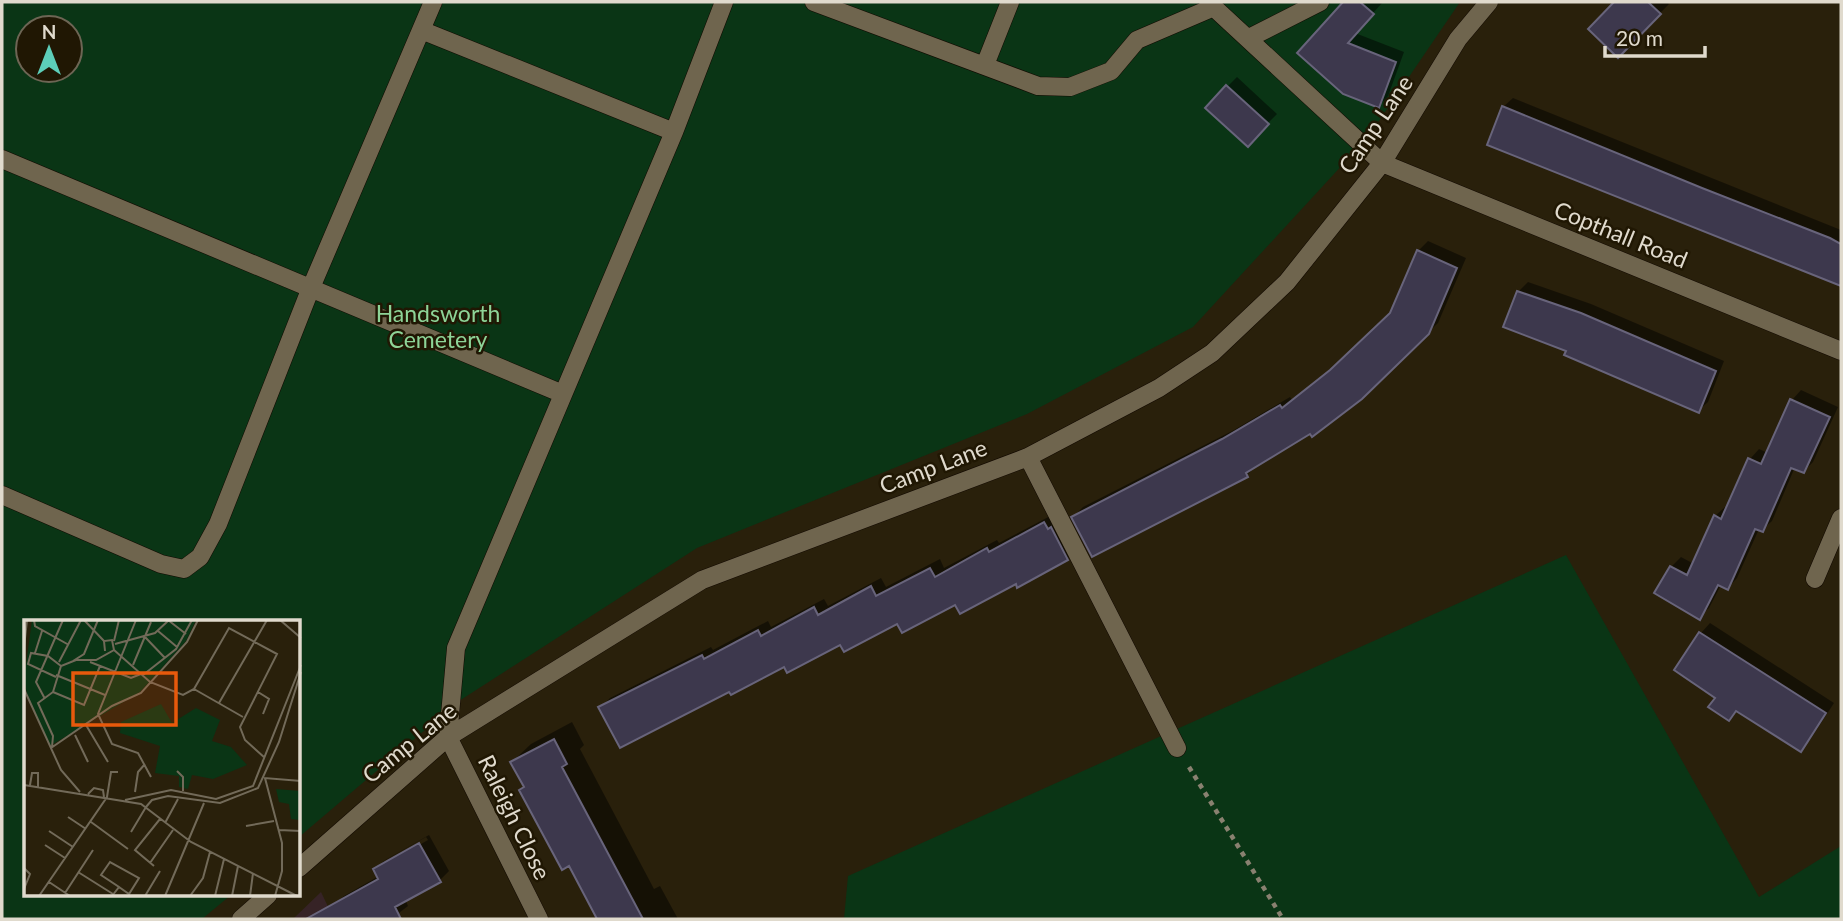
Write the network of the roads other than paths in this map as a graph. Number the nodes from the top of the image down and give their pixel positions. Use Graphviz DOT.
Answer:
graph roads {
  1 [pos="433,2"];
  2 [pos="724,2"];
  3 [pos="814,2"];
  4 [pos="1010,2"];
  5 [pos="1320,2"];
  6 [pos="1489,2"];
  7 [pos="1211,4"];
  8 [pos="421,30"];
  9 [pos="1249,38"];
  10 [pos="985,65"];
  11 [pos="674,132"];
  12 [pos="2,159"];
  13 [pos="1382,163"];
  14 [pos="310,290"];
  15 [pos="1841,351"];
  16 [pos="563,394"];
  17 [pos="1028,457"];
  18 [pos="2,495"];
  19 [pos="1841,518"];
  20 [pos="1815,579"];
  21 [pos="448,737"];
  22 [pos="1177,748"];
  23 [pos="301,866"];
  24 [pos="266,897"];
  25 [pos="241,919"];
  26 [pos="539,919"];
  1 -- 8 [label="street"];
  2 -- 11 [label="street"];
  3 -- 10 [label="street"];
  4 -- 10 [label="street"];
  5 -- 9 [label="street"];
  6 -- 13 [label="street, Camp Lane"];
  7 -- 9 [label="street"];
  7 -- 10 [label="street"];
  8 -- 11 [label="street"];
  8 -- 14 [label="street"];
  9 -- 13 [label="street"];
  11 -- 16 [label="street"];
  12 -- 14 [label="street"];
  13 -- 15 [label="street, Copthall Road"];
  13 -- 17 [label="street, Camp Lane"];
  14 -- 16 [label="street"];
  14 -- 18 [label="street"];
  16 -- 21 [label="street"];
  17 -- 21 [label="street, Camp Lane"];
  17 -- 22 [label="street"];
  19 -- 20 [label="street"];
  21 -- 23 [label="street, Camp Lane"];
  21 -- 26 [label="street, Raleigh Close"];
  24 -- 25 [label="street"];
}
